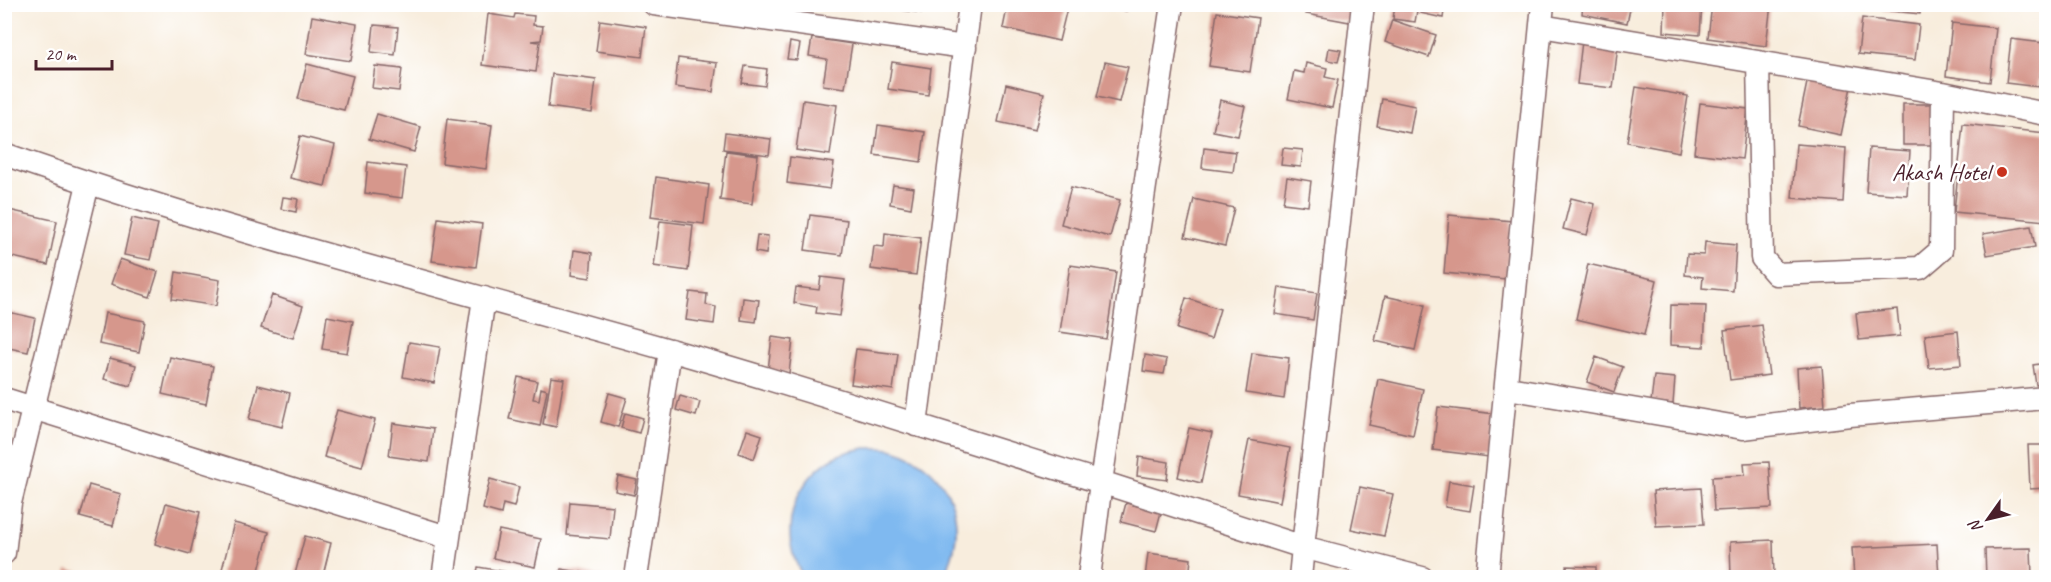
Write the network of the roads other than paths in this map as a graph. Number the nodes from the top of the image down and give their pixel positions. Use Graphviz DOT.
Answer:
graph roads {
  1 [pos="654,4"];
  2 [pos="970,4"];
  3 [pos="1172,4"];
  4 [pos="1363,4"];
  5 [pos="1542,15"];
  6 [pos="965,47"];
  7 [pos="1758,62"];
  8 [pos="1943,93"];
  9 [pos="2046,114"];
  10 [pos="4,154"];
  11 [pos="88,184"];
  12 [pos="484,298"];
  13 [pos="670,350"];
  14 [pos="1508,388"];
  15 [pos="2046,398"];
  16 [pos="4,399"];
  17 [pos="34,409"];
  18 [pos="916,426"];
  19 [pos="1101,482"];
  20 [pos="447,537"];
  21 [pos="1303,547"];
  22 [pos="4,553"];
  23 [pos="443,578"];
  24 [pos="636,578"];
  25 [pos="1089,578"];
  26 [pos="1300,578"];
  27 [pos="1422,578"];
  28 [pos="1488,578"];
  1 -- 6 [label="street"];
  2 -- 6 [label="street"];
  3 -- 19 [label="street"];
  4 -- 21 [label="street"];
  5 -- 7 [label="street"];
  5 -- 14 [label="street"];
  6 -- 18 [label="street"];
  7 -- 8 [label="street"];
  7 -- 8 [label="street"];
  8 -- 9 [label="street"];
  10 -- 11 [label="street"];
  11 -- 12 [label="street"];
  11 -- 17 [label="street"];
  12 -- 13 [label="street"];
  12 -- 20 [label="street"];
  13 -- 18 [label="street"];
  13 -- 24 [label="street"];
  14 -- 15 [label="street"];
  14 -- 28 [label="street"];
  16 -- 17 [label="street"];
  17 -- 20 [label="street"];
  17 -- 22 [label="street"];
  18 -- 19 [label="street"];
  19 -- 21 [label="street"];
  19 -- 25 [label="street"];
  20 -- 23 [label="street"];
  21 -- 26 [label="street"];
  21 -- 27 [label="street"];
}
